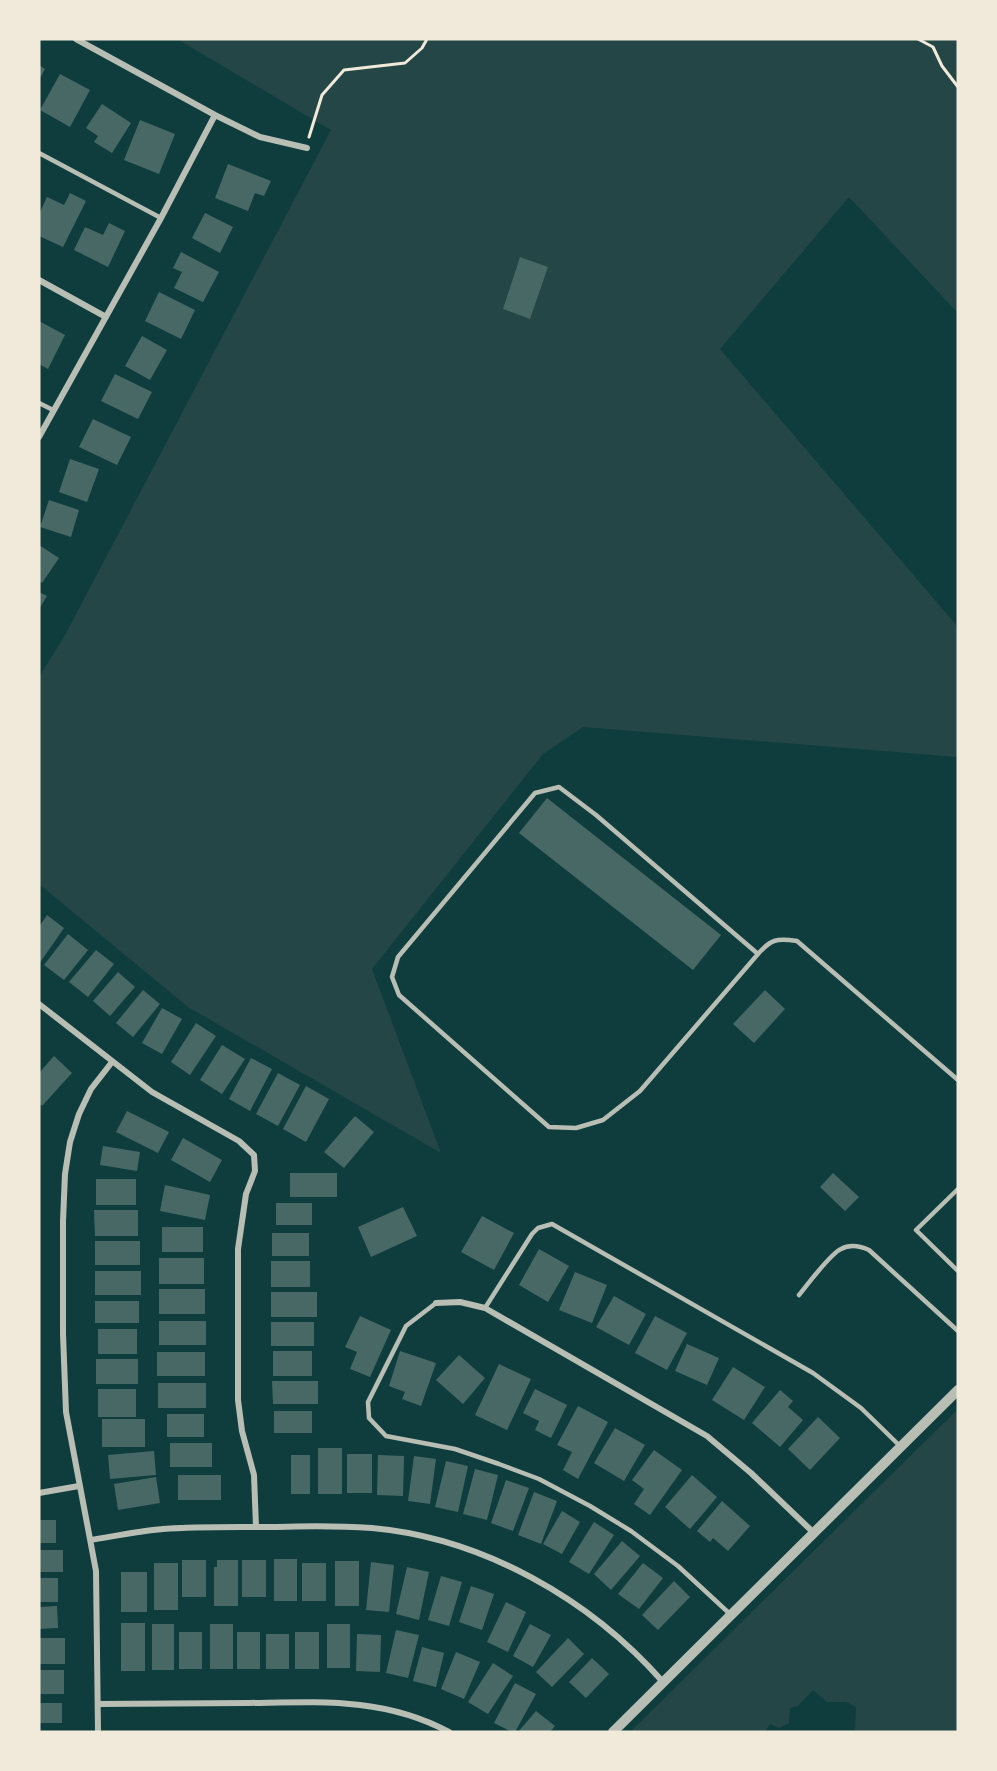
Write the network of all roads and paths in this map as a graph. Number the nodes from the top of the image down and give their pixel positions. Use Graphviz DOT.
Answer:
graph roads {
  1 [pos="76,39"];
  2 [pos="427,39"];
  3 [pos="918,39"];
  4 [pos="958,87"];
  5 [pos="215,115"];
  6 [pos="307,148"];
  7 [pos="39,153"];
  8 [pos="161,218"];
  9 [pos="39,280"];
  10 [pos="106,317"];
  11 [pos="39,403"];
  12 [pos="53,410"];
  13 [pos="39,437"];
  14 [pos="758,954"];
  15 [pos="39,1004"];
  16 [pos="112,1062"];
  17 [pos="958,1080"];
  18 [pos="958,1189"];
  19 [pos="958,1271"];
  20 [pos="799,1295"];
  21 [pos="436,1303"];
  22 [pos="485,1308"];
  23 [pos="958,1331"];
  24 [pos="958,1390"];
  25 [pos="900,1446"];
  26 [pos="79,1486"];
  27 [pos="39,1493"];
  28 [pos="256,1527"];
  29 [pos="813,1532"];
  30 [pos="91,1539"];
  31 [pos="731,1615"];
  32 [pos="663,1682"];
  33 [pos="98,1704"];
  34 [pos="98,1732"];
  35 [pos="449,1732"];
  36 [pos="613,1732"];
  1 -- 5 [label="street"];
  2 -- 6 [label="path"];
  3 -- 4 [label="path"];
  5 -- 6 [label="street"];
  5 -- 8 [label="street"];
  7 -- 8 [label="lane"];
  8 -- 10 [label="street"];
  9 -- 10 [label="street"];
  10 -- 12 [label="street"];
  11 -- 12 [label="lane"];
  12 -- 13 [label="street"];
  14 -- 14 [label="lane"];
  14 -- 17 [label="lane"];
  15 -- 16 [label="street"];
  16 -- 26 [label="street"];
  16 -- 28 [label="street"];
  18 -- 19 [label="lane"];
  20 -- 23 [label="lane"];
  21 -- 22 [label="street"];
  21 -- 31 [label="lane"];
  22 -- 25 [label="lane"];
  22 -- 29 [label="street"];
  24 -- 25 [label="street"];
  25 -- 29 [label="street"];
  26 -- 27 [label="street"];
  26 -- 30 [label="street"];
  28 -- 30 [label="street"];
  28 -- 32 [label="street"];
  29 -- 31 [label="street"];
  30 -- 33 [label="street"];
  31 -- 32 [label="street"];
  32 -- 36 [label="street"];
  33 -- 34 [label="street"];
  33 -- 35 [label="street"];
}
